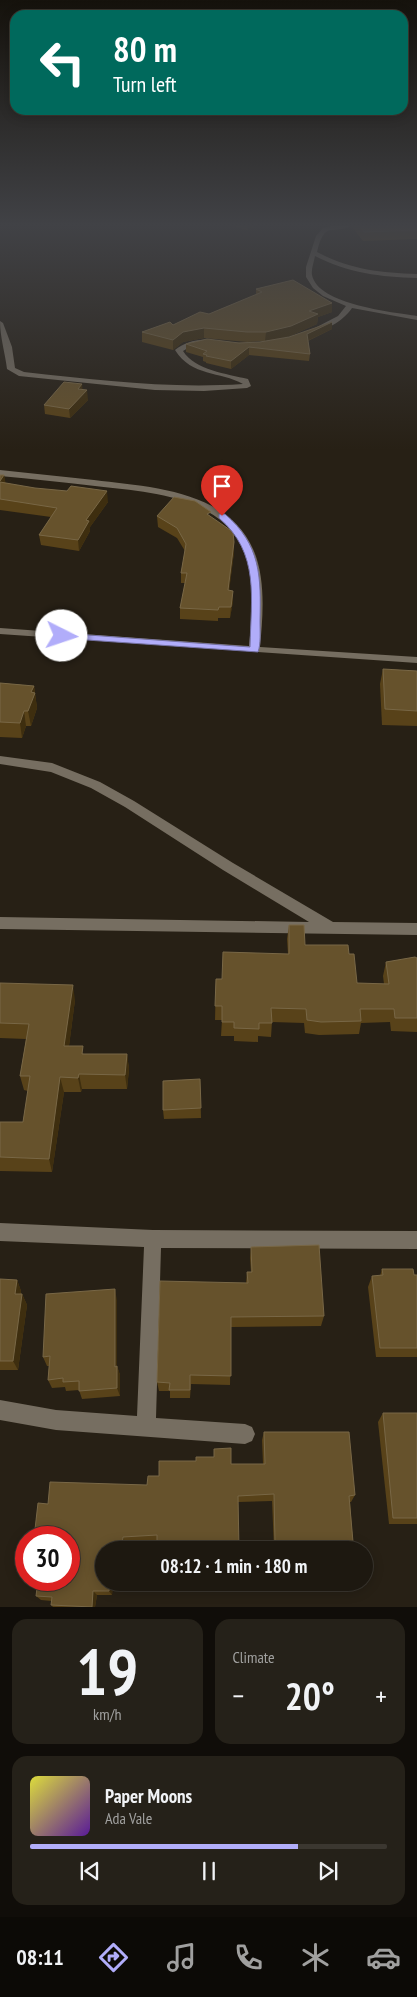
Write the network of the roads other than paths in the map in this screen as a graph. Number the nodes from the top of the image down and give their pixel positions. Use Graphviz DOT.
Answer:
graph roads {
  1 [pos="338,300"];
  2 [pos="350,305"];
  3 [pos="417,318"];
  4 [pos="0,323"];
  5 [pos="308,334"];
  6 [pos="229,346"];
  7 [pos="0,473"];
  8 [pos="0,631"];
  9 [pos="254,650"];
  10 [pos="417,660"];
  11 [pos="0,760"];
  12 [pos="0,922"];
  13 [pos="330,928"];
  14 [pos="417,929"];
  15 [pos="0,1232"];
  16 [pos="152,1239"];
  17 [pos="417,1240"];
  18 [pos="0,1410"];
  19 [pos="146,1426"];
  20 [pos="245,1434"];
  1 -- 2 [label="street"];
  2 -- 3 [label="street"];
  2 -- 5 [label="street"];
  4 -- 6 [label="street"];
  7 -- 9 [label="street"];
  8 -- 9 [label="street"];
  9 -- 10 [label="street"];
  11 -- 13 [label="street"];
  12 -- 13 [label="street"];
  13 -- 14 [label="street"];
  15 -- 16 [label="street"];
  16 -- 17 [label="street"];
  16 -- 19 [label="street"];
  18 -- 19 [label="street"];
  19 -- 20 [label="street"];
}
